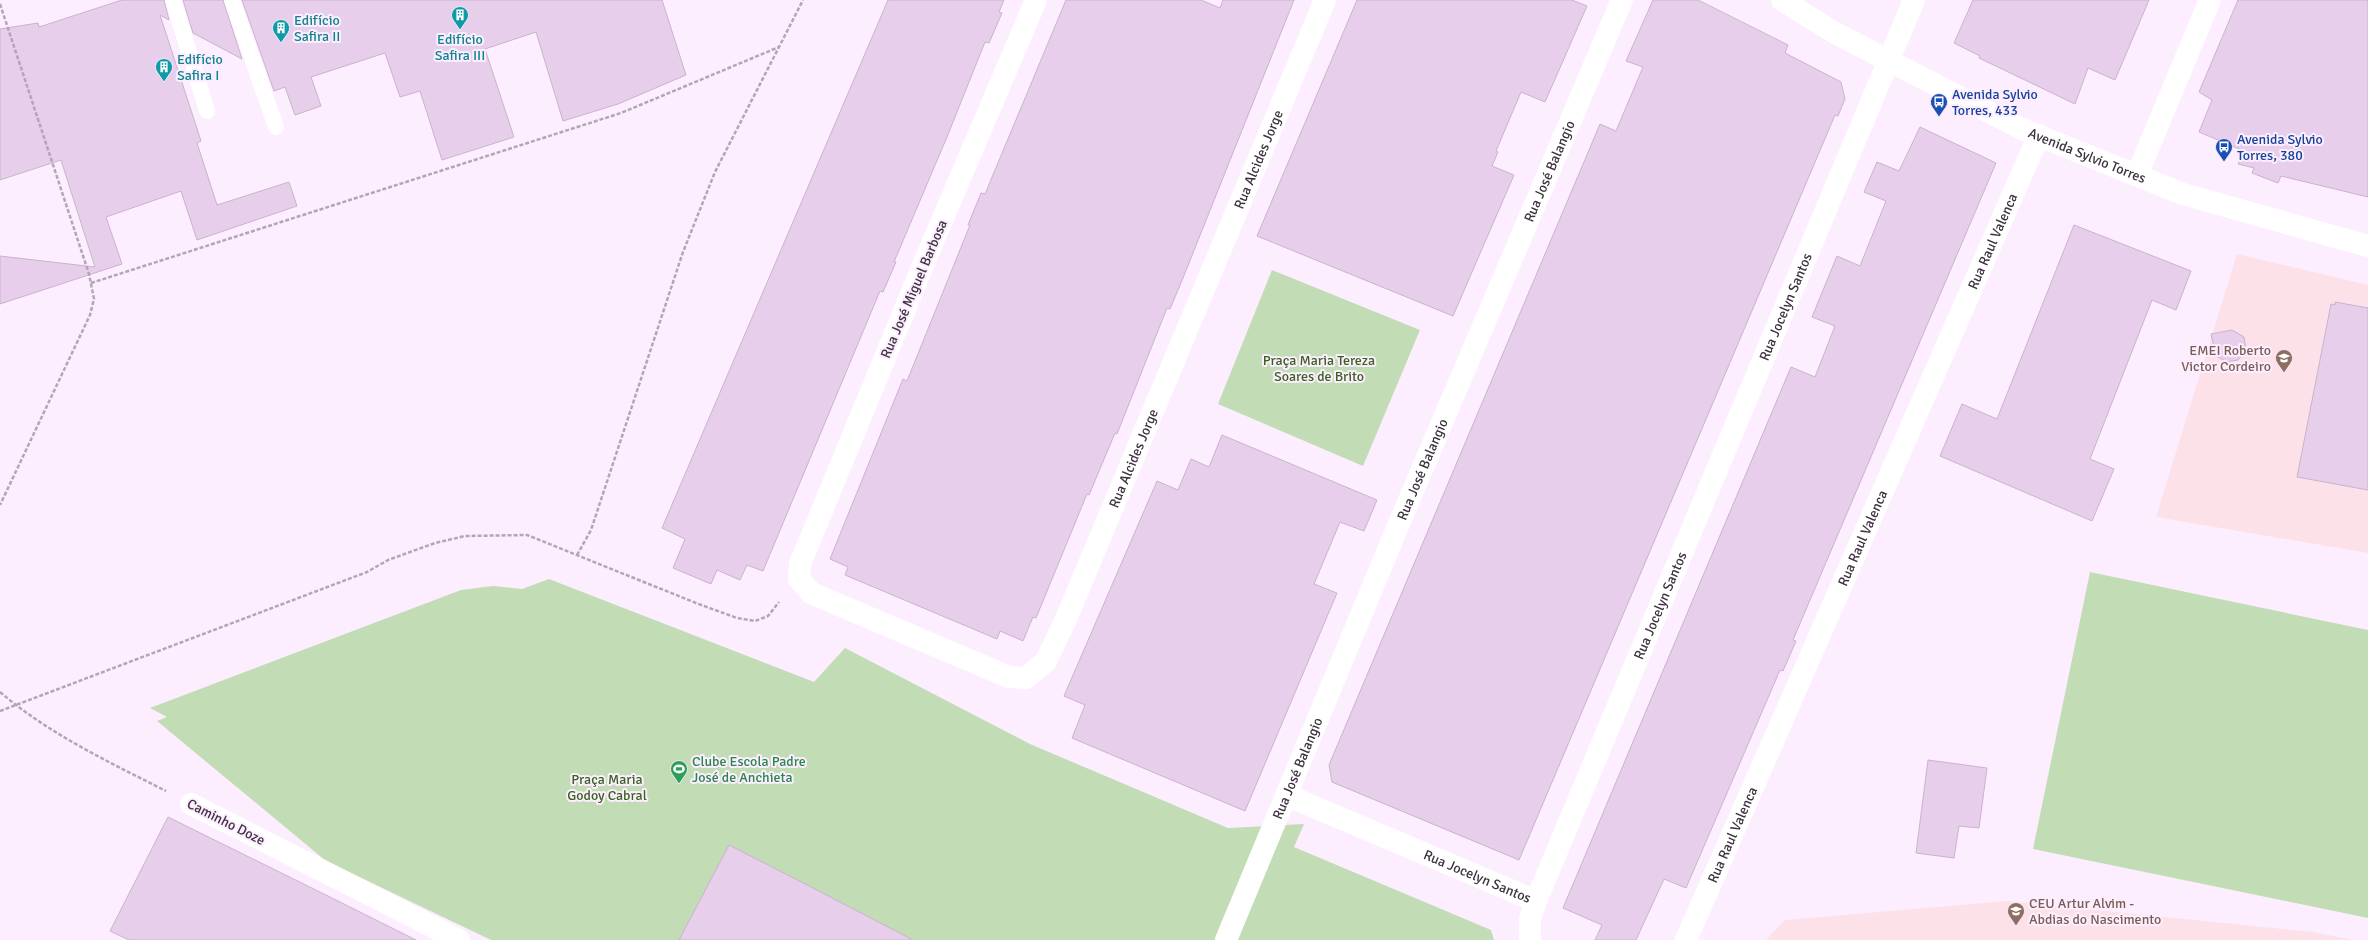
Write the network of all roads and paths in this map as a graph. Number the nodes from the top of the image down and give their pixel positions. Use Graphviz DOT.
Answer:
graph roads {
  1 [pos="173,0"];
  2 [pos="232,0"];
  3 [pos="803,0"];
  4 [pos="1036,0"];
  5 [pos="1325,0"];
  6 [pos="1622,0"];
  7 [pos="1782,0"];
  8 [pos="1914,0"];
  9 [pos="2210,0"];
  10 [pos="0,4"];
  11 [pos="779,47"];
  12 [pos="1888,60"];
  13 [pos="207,111"];
  14 [pos="276,127"];
  15 [pos="2039,135"];
  16 [pos="2137,175"];
  17 [pos="2368,246"];
  18 [pos="91,283"];
  19 [pos="0,505"];
  20 [pos="577,555"];
  21 [pos="799,579"];
  22 [pos="0,692"];
  23 [pos="16,706"];
  24 [pos="0,712"];
  25 [pos="1286,795"];
  26 [pos="191,804"];
  27 [pos="1536,901"];
  28 [pos="459,940"];
  29 [pos="1226,940"];
  30 [pos="1530,940"];
  31 [pos="1686,940"];
  1 -- 13 [label="lane"];
  2 -- 14 [label="lane"];
  3 -- 11 [label="path"];
  4 -- 21 [label="street, Rua José Miguel Barbosa"];
  5 -- 21 [label="street, Rua Alcides Jorge"];
  6 -- 25 [label="street, Rua José Balangio"];
  7 -- 12 [label="street, Avenida Sylvio Torres"];
  8 -- 12 [label="street, Rua Jocelyn Santos"];
  9 -- 16 [label="street"];
  10 -- 18 [label="path"];
  11 -- 18 [label="path"];
  11 -- 20 [label="path"];
  12 -- 15 [label="street, Avenida Sylvio Torres"];
  12 -- 27 [label="street, Rua Jocelyn Santos"];
  15 -- 16 [label="street, Avenida Sylvio Torres"];
  15 -- 31 [label="street, Rua Raul Valenca"];
  16 -- 17 [label="street, Avenida Sylvio Torres"];
  18 -- 19 [label="path"];
  20 -- 21 [label="path"];
  20 -- 23 [label="path"];
  22 -- 23 [label="path, Caminho Doze"];
  23 -- 24 [label="path"];
  23 -- 26 [label="path, Caminho Doze"];
  25 -- 27 [label="street, Rua Jocelyn Santos"];
  25 -- 29 [label="street, Rua José Balangio"];
  26 -- 28 [label="street, Caminho Doze"];
  27 -- 30 [label="street"];
}
